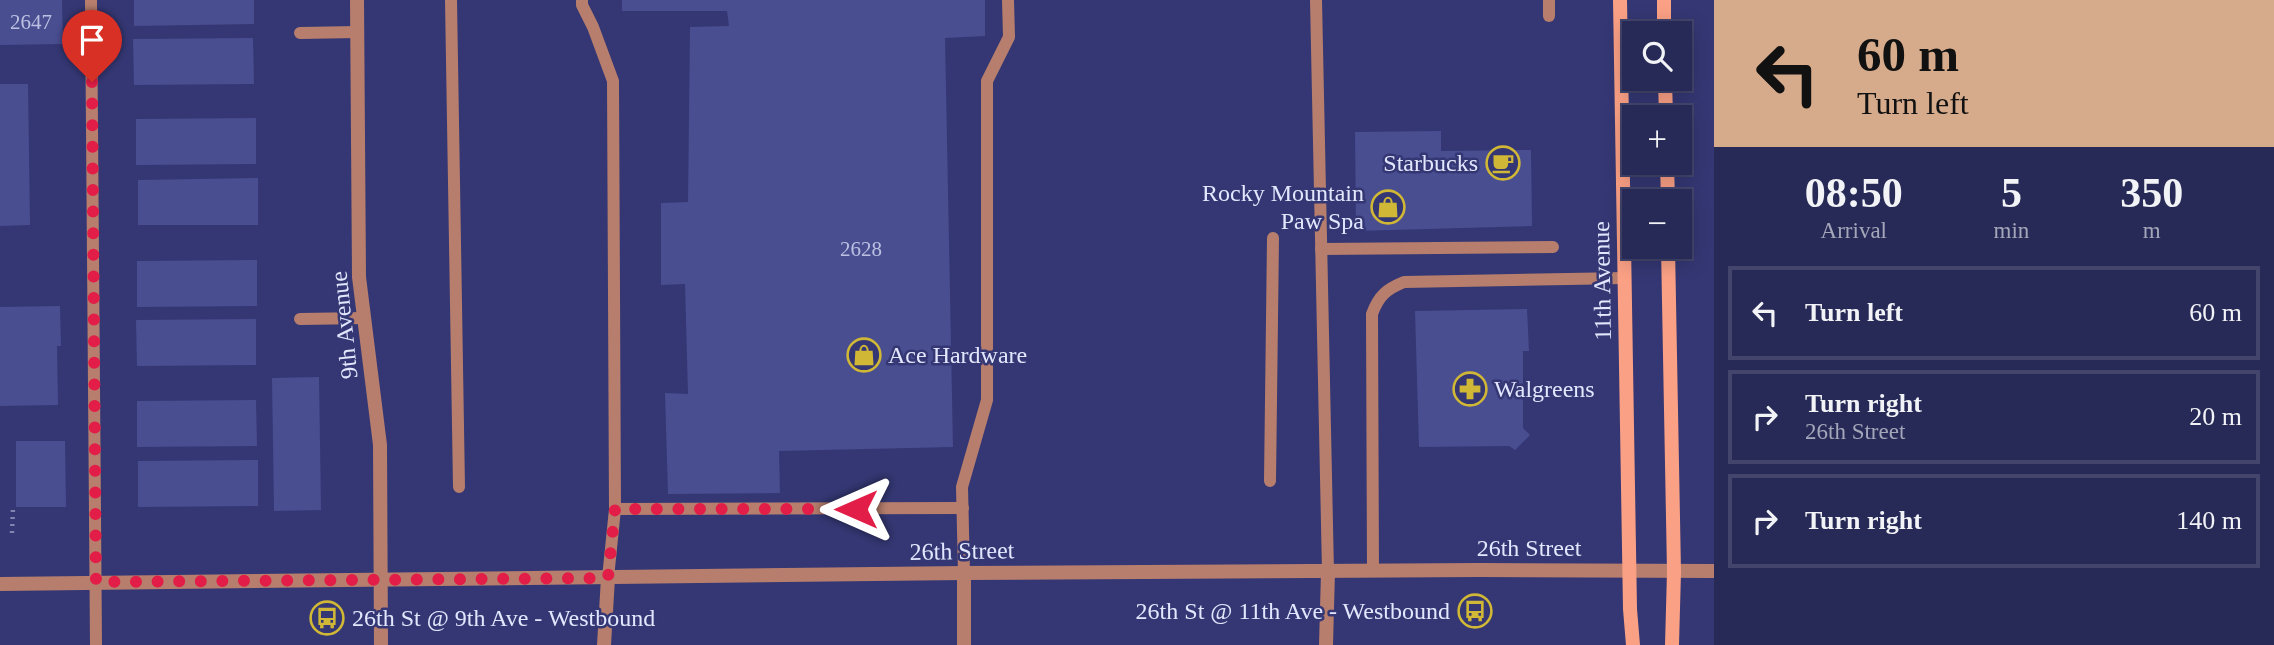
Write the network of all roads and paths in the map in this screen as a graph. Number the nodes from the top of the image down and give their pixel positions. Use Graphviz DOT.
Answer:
graph roads {
  1 [pos="91,0"];
  2 [pos="357,0"];
  3 [pos="451,0"];
  4 [pos="582,0"];
  5 [pos="1009,0"];
  6 [pos="1316,0"];
  7 [pos="1549,0"];
  8 [pos="1620,0"];
  9 [pos="1664,0"];
  10 [pos="1549,16"];
  11 [pos="1664,21"];
  12 [pos="357,32"];
  13 [pos="300,33"];
  14 [pos="1273,238"];
  15 [pos="1553,247"];
  16 [pos="1321,249"];
  17 [pos="1668,259"];
  18 [pos="1625,278"];
  19 [pos="364,318"];
  20 [pos="300,319"];
  21 [pos="1270,481"];
  22 [pos="459,487"];
  23 [pos="13,507"];
  24 [pos="963,508"];
  25 [pos="615,509"];
  26 [pos="12,533"];
  27 [pos="1373,571"];
  28 [pos="1629,571"];
  29 [pos="1714,571"];
  30 [pos="1328,572"];
  31 [pos="1674,572"];
  32 [pos="964,573"];
  33 [pos="608,578"];
  34 [pos="381,579"];
  35 [pos="96,582"];
  36 [pos="0,584"];
  37 [pos="96,645"];
  38 [pos="381,645"];
  39 [pos="604,645"];
  40 [pos="964,645"];
  41 [pos="1326,645"];
  42 [pos="1633,645"];
  43 [pos="1672,645"];
  1 -- 35 [label="lane"];
  2 -- 12 [label="street, 9th Avenue"];
  3 -- 22 [label="lane"];
  4 -- 25 [label="lane"];
  5 -- 24 [label="lane"];
  6 -- 16 [label="lane"];
  7 -- 10 [label="lane"];
  8 -- 18 [label="main road, 11th Avenue"];
  9 -- 11 [label="main road"];
  12 -- 13 [label="lane"];
  12 -- 19 [label="street, 9th Avenue"];
  14 -- 21 [label="lane"];
  15 -- 16 [label="lane"];
  16 -- 30 [label="lane"];
  17 -- 31 [label="main road"];
  18 -- 27 [label="lane"];
  18 -- 28 [label="main road, 11th Avenue"];
  19 -- 20 [label="lane"];
  19 -- 34 [label="street, 9th Avenue"];
  23 -- 26 [label="path"];
  24 -- 25 [label="lane"];
  24 -- 32 [label="lane"];
  25 -- 33 [label="lane"];
  27 -- 28 [label="street, 26th Street"];
  27 -- 30 [label="street, 26th Street"];
  28 -- 31 [label="street, 26th Street"];
  28 -- 42 [label="main road, 11th Avenue"];
  29 -- 31 [label="street, 26th Street"];
  30 -- 32 [label="street, 26th Street"];
  30 -- 41 [label="street"];
  31 -- 43 [label="main road"];
  32 -- 33 [label="street, 26th Street"];
  32 -- 40 [label="street"];
  33 -- 34 [label="street, 26th Street"];
  33 -- 39 [label="street"];
  34 -- 35 [label="street, 26th Street"];
  34 -- 38 [label="street, 9th Avenue"];
  35 -- 36 [label="street, 26th Street"];
  35 -- 37 [label="lane"];
}
